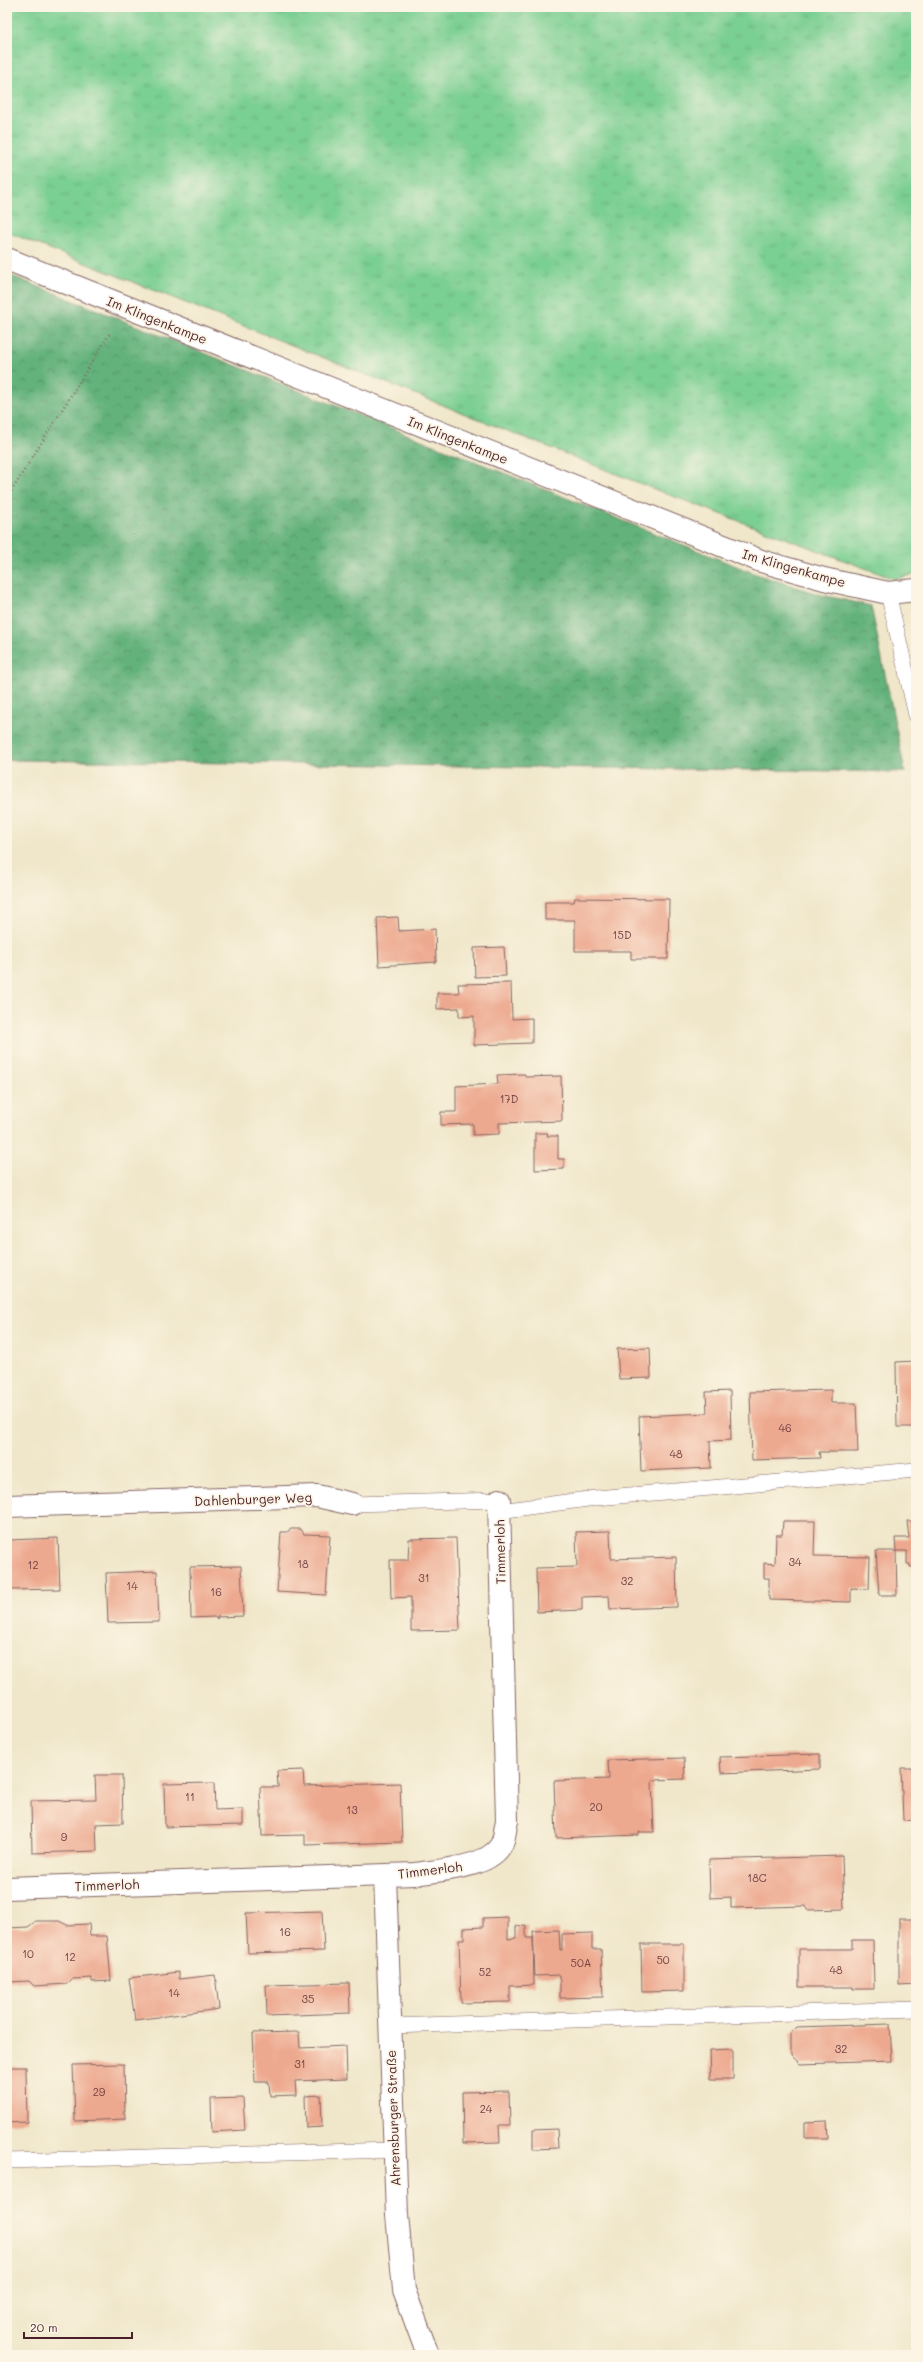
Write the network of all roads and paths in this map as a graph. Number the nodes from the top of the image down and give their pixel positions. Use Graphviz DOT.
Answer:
graph roads {
  1 [pos="7,259"];
  2 [pos="126,307"];
  3 [pos="7,498"];
  4 [pos="916,590"];
  5 [pos="888,593"];
  6 [pos="916,715"];
  7 [pos="916,1470"];
  8 [pos="352,1504"];
  9 [pos="499,1505"];
  10 [pos="7,1506"];
  11 [pos="385,1876"];
  12 [pos="7,1888"];
  13 [pos="916,2010"];
  14 [pos="390,2026"];
  15 [pos="394,2150"];
  16 [pos="7,2161"];
  17 [pos="428,2355"];
  1 -- 2 [label="street, Im Klingenkampe"];
  2 -- 3 [label="path"];
  2 -- 5 [label="street, Im Klingenkampe"];
  4 -- 5 [label="street, Im Klingenkampe"];
  5 -- 6 [label="lane"];
  7 -- 9 [label="lane, Dahlenburger Weg"];
  8 -- 9 [label="lane, Dahlenburger Weg"];
  8 -- 10 [label="street, Dahlenburger Weg"];
  9 -- 11 [label="street, Timmerloh"];
  11 -- 12 [label="street, Timmerloh"];
  11 -- 14 [label="street, Ahrensburger Straße"];
  13 -- 14 [label="lane"];
  14 -- 15 [label="street, Ahrensburger Straße"];
  15 -- 16 [label="lane"];
  15 -- 17 [label="street, Ahrensburger Straße"];
}
